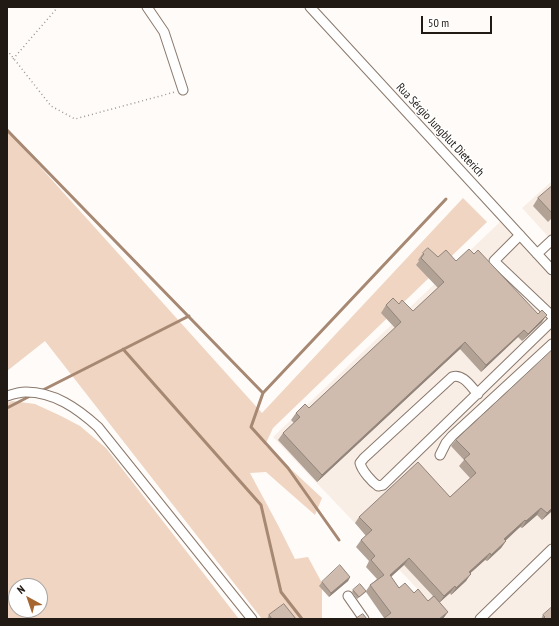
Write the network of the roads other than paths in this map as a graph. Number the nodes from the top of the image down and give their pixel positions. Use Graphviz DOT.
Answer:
graph roads {
  1 [pos="147,7"];
  2 [pos="310,7"];
  3 [pos="182,90"];
  4 [pos="520,235"];
  5 [pos="552,240"];
  6 [pos="537,254"];
  7 [pos="552,270"];
  8 [pos="552,316"];
  9 [pos="552,321"];
  10 [pos="552,344"];
  11 [pos="478,394"];
  12 [pos="7,396"];
  13 [pos="440,455"];
  14 [pos="552,549"];
  15 [pos="348,596"];
  16 [pos="252,619"];
  17 [pos="364,619"];
  18 [pos="480,619"];
  1 -- 3 [label="street"];
  2 -- 4 [label="street, Rua Sérgio Jungblut Dieterich"];
  4 -- 6 [label="street, Rua Sérgio Jungblut Dieterich"];
  4 -- 8 [label="street"];
  5 -- 6 [label="street"];
  6 -- 7 [label="street, Rua Sérgio Jungblut Dieterich"];
  9 -- 11 [label="street"];
  10 -- 13 [label="street"];
  11 -- 11 [label="street"];
  12 -- 16 [label="street"];
  14 -- 18 [label="street"];
  15 -- 17 [label="street"];
}
